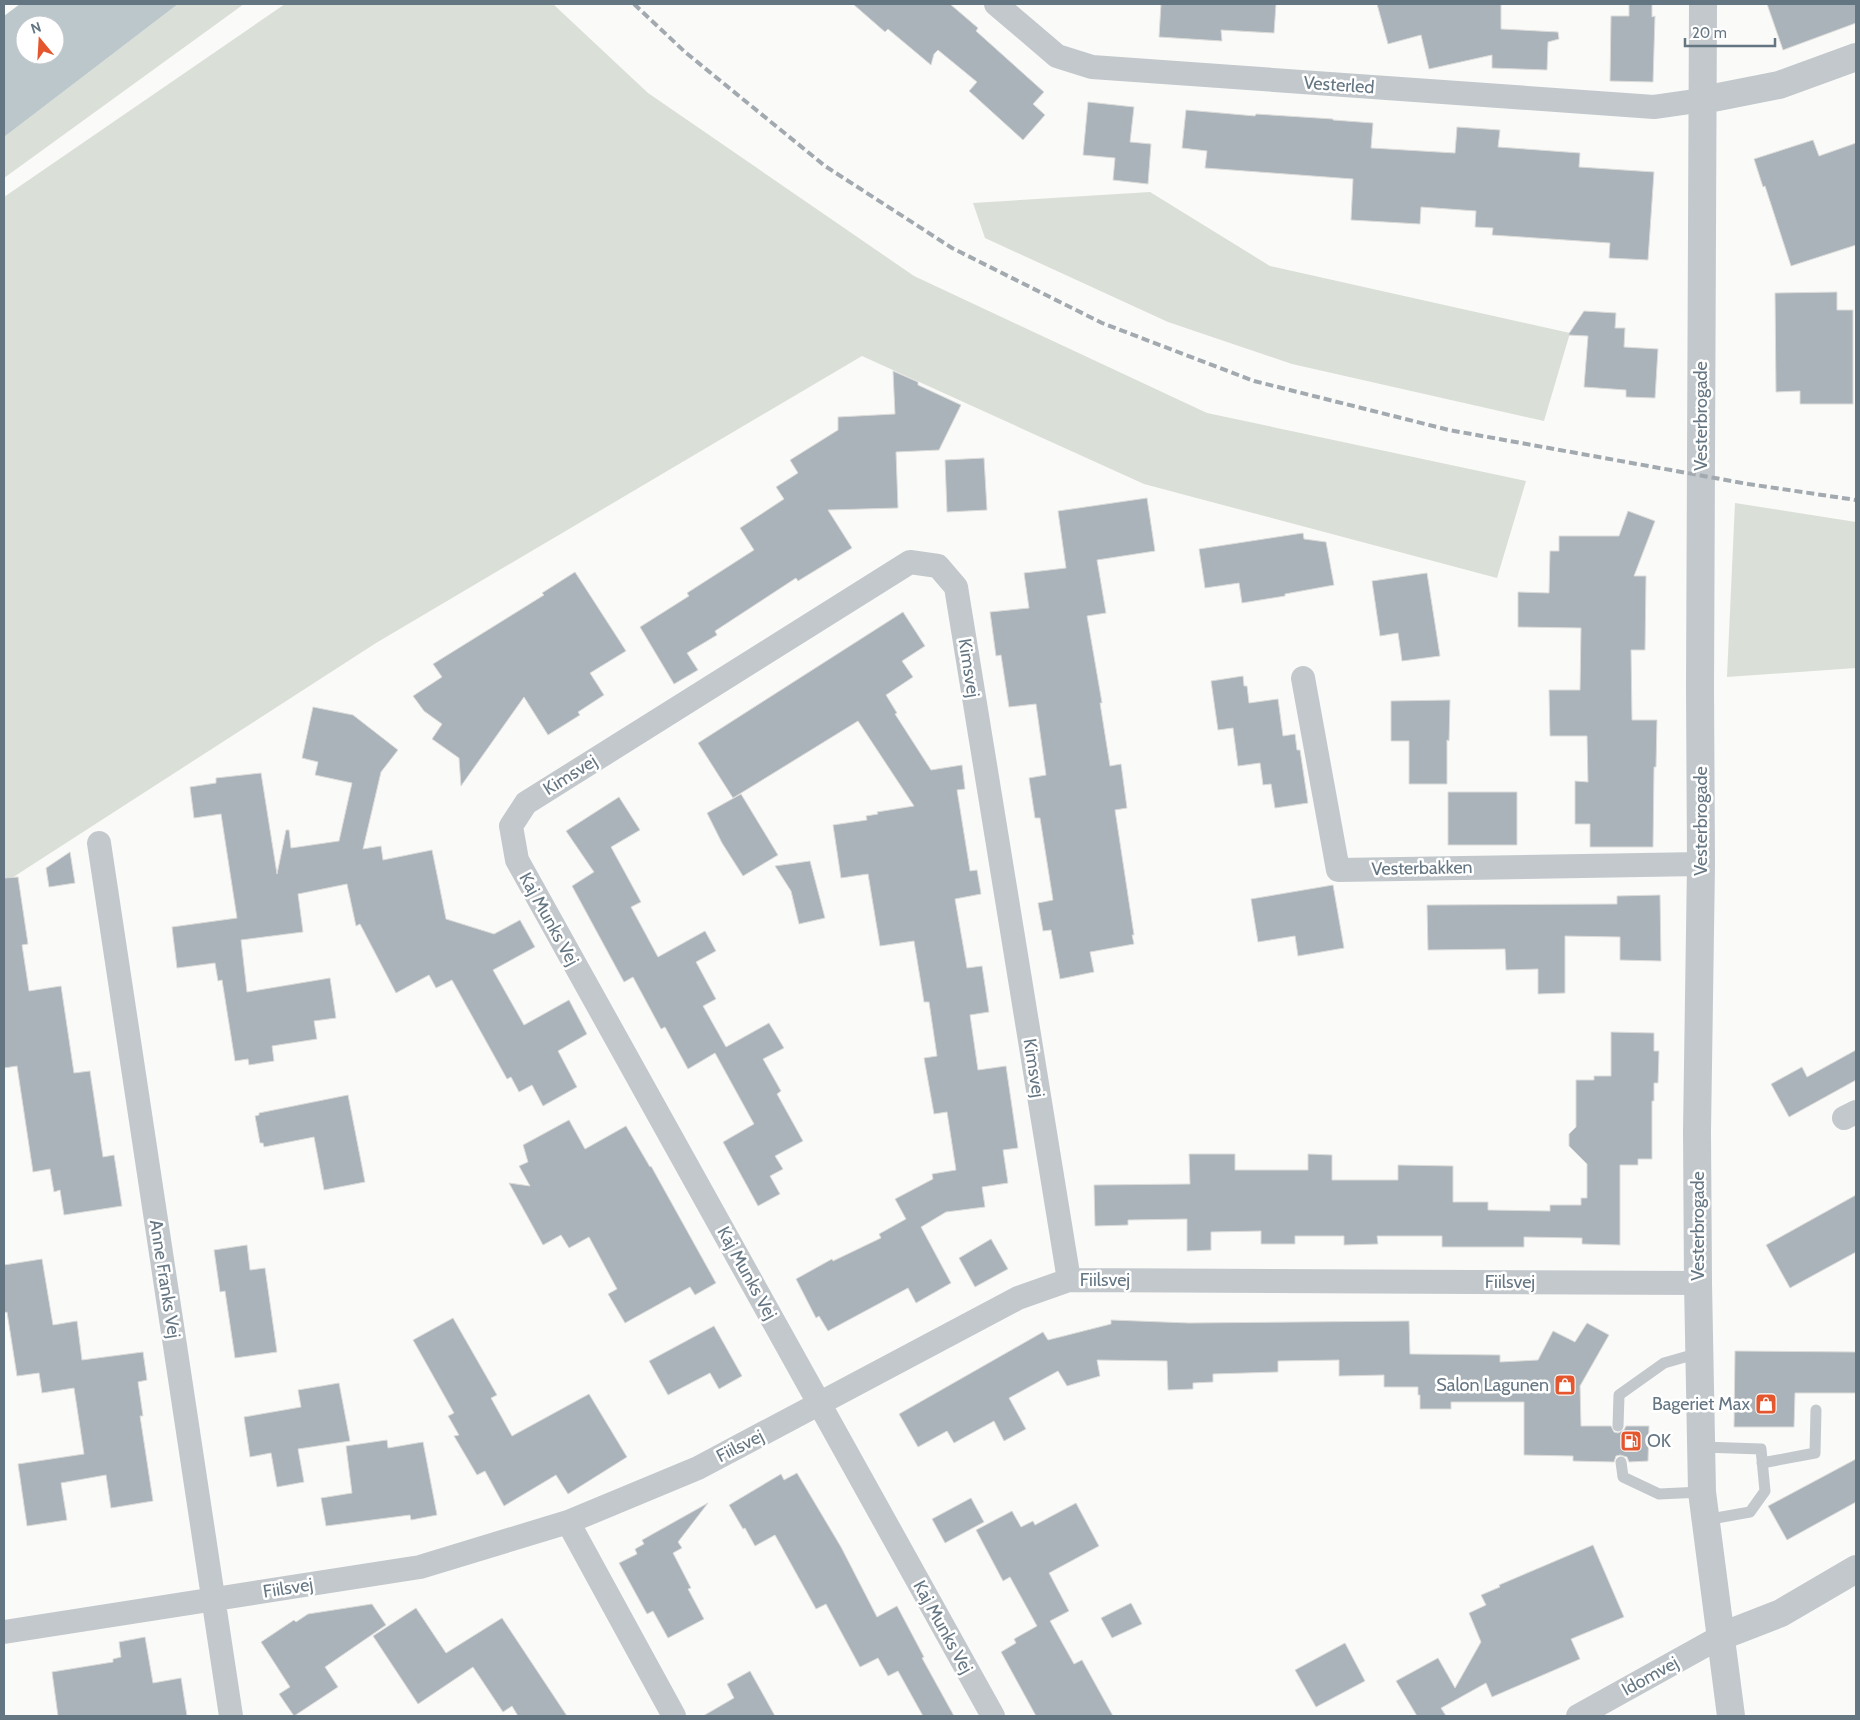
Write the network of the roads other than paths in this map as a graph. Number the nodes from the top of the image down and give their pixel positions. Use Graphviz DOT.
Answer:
graph roads {
  1 [pos="996,4"];
  2 [pos="1703,4"];
  3 [pos="1856,58"];
  4 [pos="1703,100"];
  5 [pos="1303,678"];
  6 [pos="510,826"];
  7 [pos="99,843"];
  8 [pos="1701,864"];
  9 [pos="1069,1280"];
  10 [pos="1698,1283"];
  11 [pos="1699,1353"];
  12 [pos="820,1404"];
  13 [pos="1816,1410"];
  14 [pos="1618,1426"];
  15 [pos="1701,1447"];
  16 [pos="1621,1462"];
  17 [pos="1762,1463"];
  18 [pos="1702,1492"];
  19 [pos="1706,1520"];
  20 [pos="568,1522"];
  21 [pos="1856,1569"];
  22 [pos="214,1600"];
  23 [pos="4,1632"];
  24 [pos="1722,1636"];
  25 [pos="231,1716"];
  26 [pos="674,1716"];
  27 [pos="993,1716"];
  28 [pos="1578,1716"];
  29 [pos="1731,1716"];
  1 -- 4 [label="street, Vesterled"];
  2 -- 4 [label="street, Vesterbrogade"];
  3 -- 4 [label="street"];
  4 -- 8 [label="street, Vesterbrogade"];
  5 -- 8 [label="street, Vesterbakken"];
  6 -- 9 [label="street, Kimsvej"];
  6 -- 12 [label="street, Kaj Munks Vej"];
  7 -- 22 [label="street, Anne Franks Vej"];
  8 -- 10 [label="street, Vesterbrogade"];
  9 -- 10 [label="street, Fiilsvej"];
  9 -- 12 [label="street, Fiilsvej"];
  10 -- 11 [label="street, Vesterbrogade"];
  11 -- 14 [label="lane"];
  11 -- 15 [label="street, Vesterbrogade"];
  12 -- 20 [label="street, Fiilsvej"];
  12 -- 27 [label="street, Kaj Munks Vej"];
  13 -- 17 [label="lane"];
  15 -- 17 [label="lane"];
  15 -- 18 [label="street, Vesterbrogade"];
  16 -- 18 [label="lane"];
  17 -- 19 [label="lane"];
  18 -- 19 [label="street, Vesterbrogade"];
  19 -- 24 [label="street, Vesterbrogade"];
  20 -- 22 [label="street, Fiilsvej"];
  20 -- 26 [label="street"];
  21 -- 24 [label="street"];
  22 -- 23 [label="street, Fiilsvej"];
  22 -- 25 [label="street, Anne Franks Vej"];
  24 -- 28 [label="street, Idomvej"];
  24 -- 29 [label="street, Vesterbrogade"];
}
